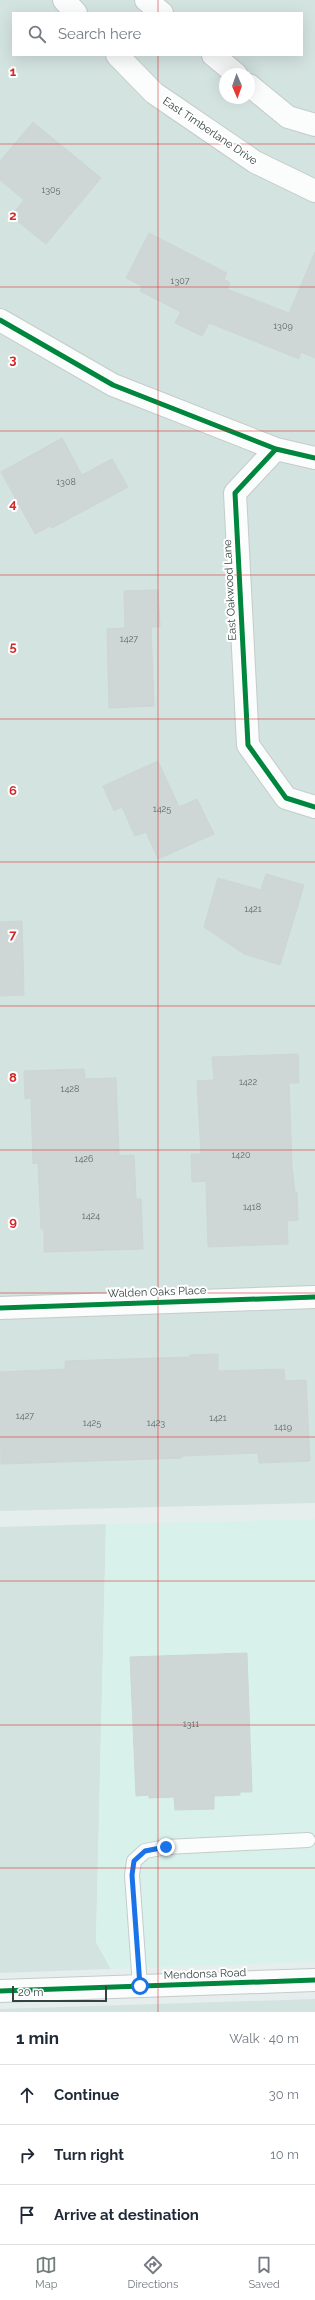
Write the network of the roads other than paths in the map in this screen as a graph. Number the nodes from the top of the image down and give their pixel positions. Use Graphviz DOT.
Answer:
graph roads {
  1 [pos="64,0"];
  2 [pos="146,0"];
  3 [pos="75,12"];
  4 [pos="161,12"];
  5 [pos="118,56"];
  6 [pos="214,56"];
  7 [pos="229,68"];
  8 [pos="255,89"];
  9 [pos="315,125"];
  10 [pos="315,191"];
  11 [pos="0,320"];
  12 [pos="276,449"];
  13 [pos="315,458"];
  14 [pos="315,807"];
  15 [pos="315,1297"];
  16 [pos="0,1308"];
  17 [pos="308,1840"];
  18 [pos="315,1980"];
  19 [pos="140,1986"];
  20 [pos="0,1991"];
  1 -- 3 [label="street"];
  2 -- 4 [label="street"];
  5 -- 10 [label="street, East Timberlane Drive"];
  6 -- 7 [label="street"];
  8 -- 9 [label="street"];
  11 -- 12 [label="street"];
  12 -- 13 [label="street"];
  12 -- 14 [label="street, East Oakwood Lane"];
  15 -- 16 [label="street, Walden Oaks Place"];
  17 -- 19 [label="lane"];
  18 -- 19 [label="street, Mendonsa Road"];
  19 -- 20 [label="street, Mendonsa Road"];
}
